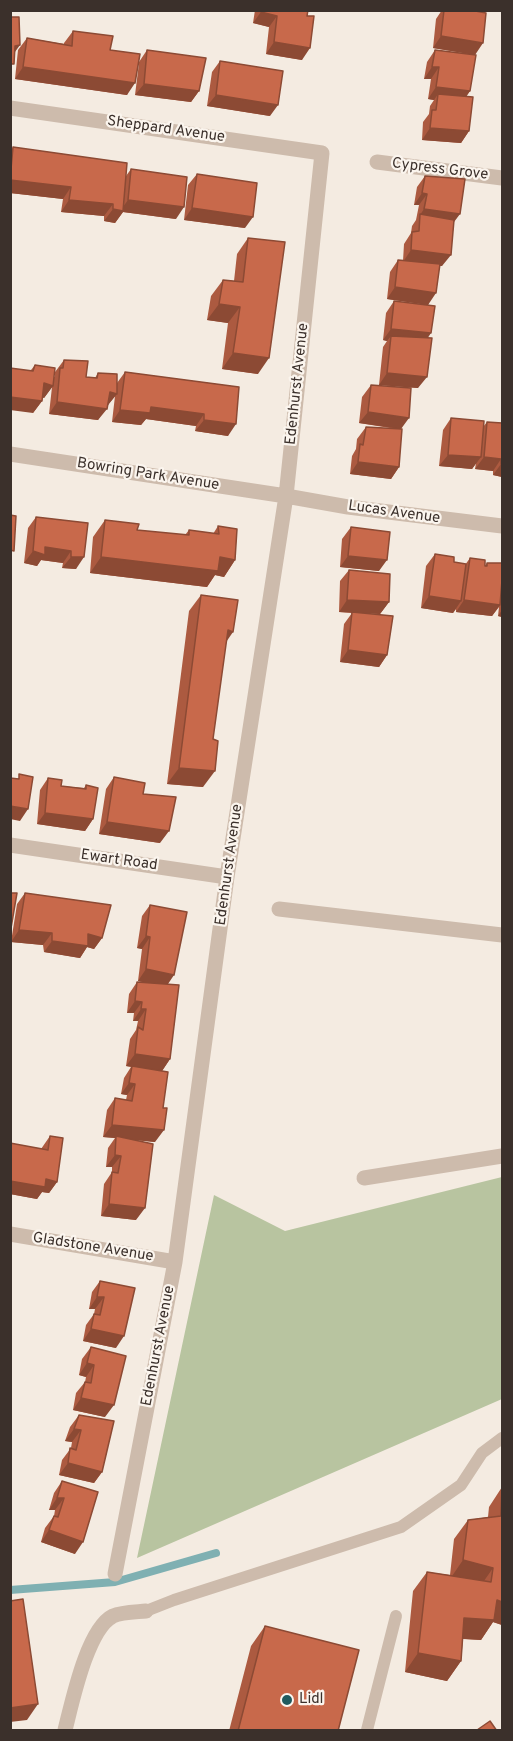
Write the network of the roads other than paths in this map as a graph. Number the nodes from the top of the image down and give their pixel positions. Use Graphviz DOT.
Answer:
graph roads {
  1 [pos="10,108"];
  2 [pos="322,153"];
  3 [pos="376,162"];
  4 [pos="502,178"];
  5 [pos="10,454"];
  6 [pos="286,496"];
  7 [pos="502,526"];
  8 [pos="10,845"];
  9 [pos="227,877"];
  10 [pos="279,909"];
  11 [pos="502,935"];
  12 [pos="502,1156"];
  13 [pos="364,1178"];
  14 [pos="10,1234"];
  15 [pos="175,1262"];
  16 [pos="502,1438"];
  17 [pos="115,1574"];
  18 [pos="146,1611"];
  19 [pos="396,1616"];
  20 [pos="65,1731"];
  21 [pos="367,1731"];
  1 -- 2 [label="street, Sheppard Avenue"];
  2 -- 6 [label="street, Edenhurst Avenue"];
  3 -- 4 [label="street, Cypress Grove"];
  5 -- 6 [label="street, Bowring Park Avenue"];
  6 -- 7 [label="street, Lucas Avenue"];
  6 -- 9 [label="street, Edenhurst Avenue"];
  8 -- 9 [label="street, Ewart Road"];
  9 -- 15 [label="street, Edenhurst Avenue"];
  10 -- 11 [label="street"];
  12 -- 13 [label="street"];
  14 -- 15 [label="street, Gladstone Avenue"];
  15 -- 17 [label="street, Edenhurst Avenue"];
  16 -- 18 [label="lane"];
  18 -- 20 [label="street"];
  19 -- 21 [label="lane"];
}
